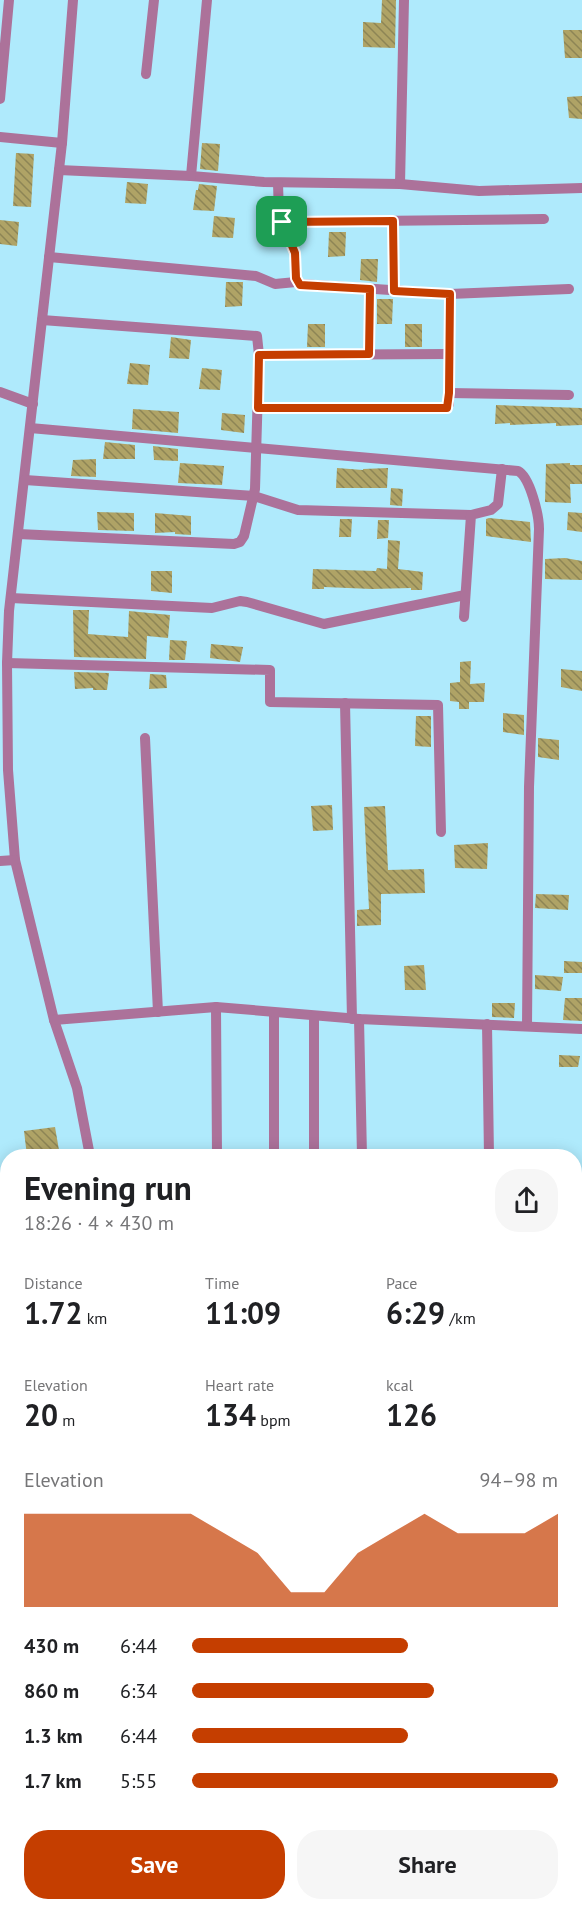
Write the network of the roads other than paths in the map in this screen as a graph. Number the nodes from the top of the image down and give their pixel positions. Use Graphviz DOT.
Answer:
graph roads {
  1 [pos="9,0"];
  2 [pos="73,0"];
  3 [pos="154,0"];
  4 [pos="207,0"];
  5 [pos="404,0"];
  6 [pos="146,74"];
  7 [pos="0,99"];
  8 [pos="0,137"];
  9 [pos="62,144"];
  10 [pos="59,170"];
  11 [pos="191,176"];
  12 [pos="278,183"];
  13 [pos="400,184"];
  14 [pos="582,188"];
  15 [pos="544,219"];
  16 [pos="393,221"];
  17 [pos="282,222"];
  18 [pos="49,257"];
  19 [pos="297,282"];
  20 [pos="370,289"];
  21 [pos="569,289"];
  22 [pos="394,291"];
  23 [pos="450,294"];
  24 [pos="42,320"];
  25 [pos="369,354"];
  26 [pos="450,354"];
  27 [pos="259,355"];
  28 [pos="0,392"];
  29 [pos="449,393"];
  30 [pos="569,395"];
  31 [pos="33,404"];
  32 [pos="258,408"];
  33 [pos="30,428"];
  34 [pos="256,447"];
  35 [pos="502,469"];
  36 [pos="25,480"];
  37 [pos="254,496"];
  38 [pos="471,515"];
  39 [pos="18,534"];
  40 [pos="465,595"];
  41 [pos="11,598"];
  42 [pos="464,617"];
  43 [pos="4,645"];
  44 [pos="7,663"];
  45 [pos="345,704"];
  46 [pos="145,738"];
  47 [pos="441,832"];
  48 [pos="15,860"];
  49 [pos="0,861"];
  50 [pos="216,1007"];
  51 [pos="158,1012"];
  52 [pos="274,1013"];
  53 [pos="314,1016"];
  54 [pos="356,1019"];
  55 [pos="54,1020"];
  56 [pos="487,1024"];
  57 [pos="527,1026"];
  58 [pos="582,1029"];
  59 [pos="89,1149"];
  60 [pos="217,1149"];
  61 [pos="274,1149"];
  62 [pos="314,1149"];
  63 [pos="362,1149"];
  64 [pos="489,1149"];
  1 -- 7 [label="street"];
  2 -- 9 [label="street"];
  3 -- 6 [label="street"];
  4 -- 11 [label="street"];
  5 -- 13 [label="street"];
  8 -- 9 [label="street"];
  9 -- 10 [label="street"];
  10 -- 11 [label="street"];
  10 -- 18 [label="street"];
  11 -- 12 [label="street"];
  12 -- 13 [label="street"];
  12 -- 17 [label="street"];
  13 -- 14 [label="street"];
  15 -- 16 [label="street"];
  16 -- 17 [label="street"];
  16 -- 22 [label="street"];
  17 -- 19 [label="street"];
  18 -- 19 [label="street"];
  18 -- 24 [label="street"];
  19 -- 20 [label="street"];
  20 -- 22 [label="street"];
  20 -- 25 [label="street"];
  21 -- 23 [label="street"];
  22 -- 23 [label="street"];
  23 -- 26 [label="street"];
  24 -- 27 [label="street"];
  24 -- 31 [label="street"];
  25 -- 26 [label="street"];
  25 -- 27 [label="street"];
  26 -- 29 [label="street"];
  27 -- 32 [label="street"];
  28 -- 31 [label="street"];
  29 -- 30 [label="street"];
  29 -- 32 [label="street"];
  31 -- 33 [label="street"];
  32 -- 34 [label="street"];
  33 -- 34 [label="street"];
  33 -- 36 [label="street"];
  34 -- 35 [label="street"];
  34 -- 37 [label="street"];
  35 -- 38 [label="street"];
  35 -- 57 [label="street"];
  36 -- 37 [label="street"];
  36 -- 39 [label="street"];
  37 -- 38 [label="street"];
  37 -- 39 [label="street"];
  38 -- 40 [label="street"];
  39 -- 41 [label="street"];
  40 -- 41 [label="street"];
  40 -- 42 [label="street"];
  41 -- 43 [label="street"];
  43 -- 44 [label="street"];
  44 -- 45 [label="street"];
  44 -- 48 [label="street"];
  45 -- 47 [label="street"];
  45 -- 54 [label="street"];
  46 -- 51 [label="street"];
  48 -- 49 [label="street"];
  48 -- 55 [label="street"];
  50 -- 51 [label="street"];
  50 -- 52 [label="street"];
  50 -- 60 [label="street"];
  51 -- 55 [label="street"];
  52 -- 53 [label="street"];
  52 -- 61 [label="street"];
  53 -- 54 [label="street"];
  53 -- 62 [label="street"];
  54 -- 56 [label="street"];
  54 -- 63 [label="street"];
  55 -- 59 [label="street"];
  56 -- 57 [label="street"];
  56 -- 64 [label="street"];
  57 -- 58 [label="street"];
}
